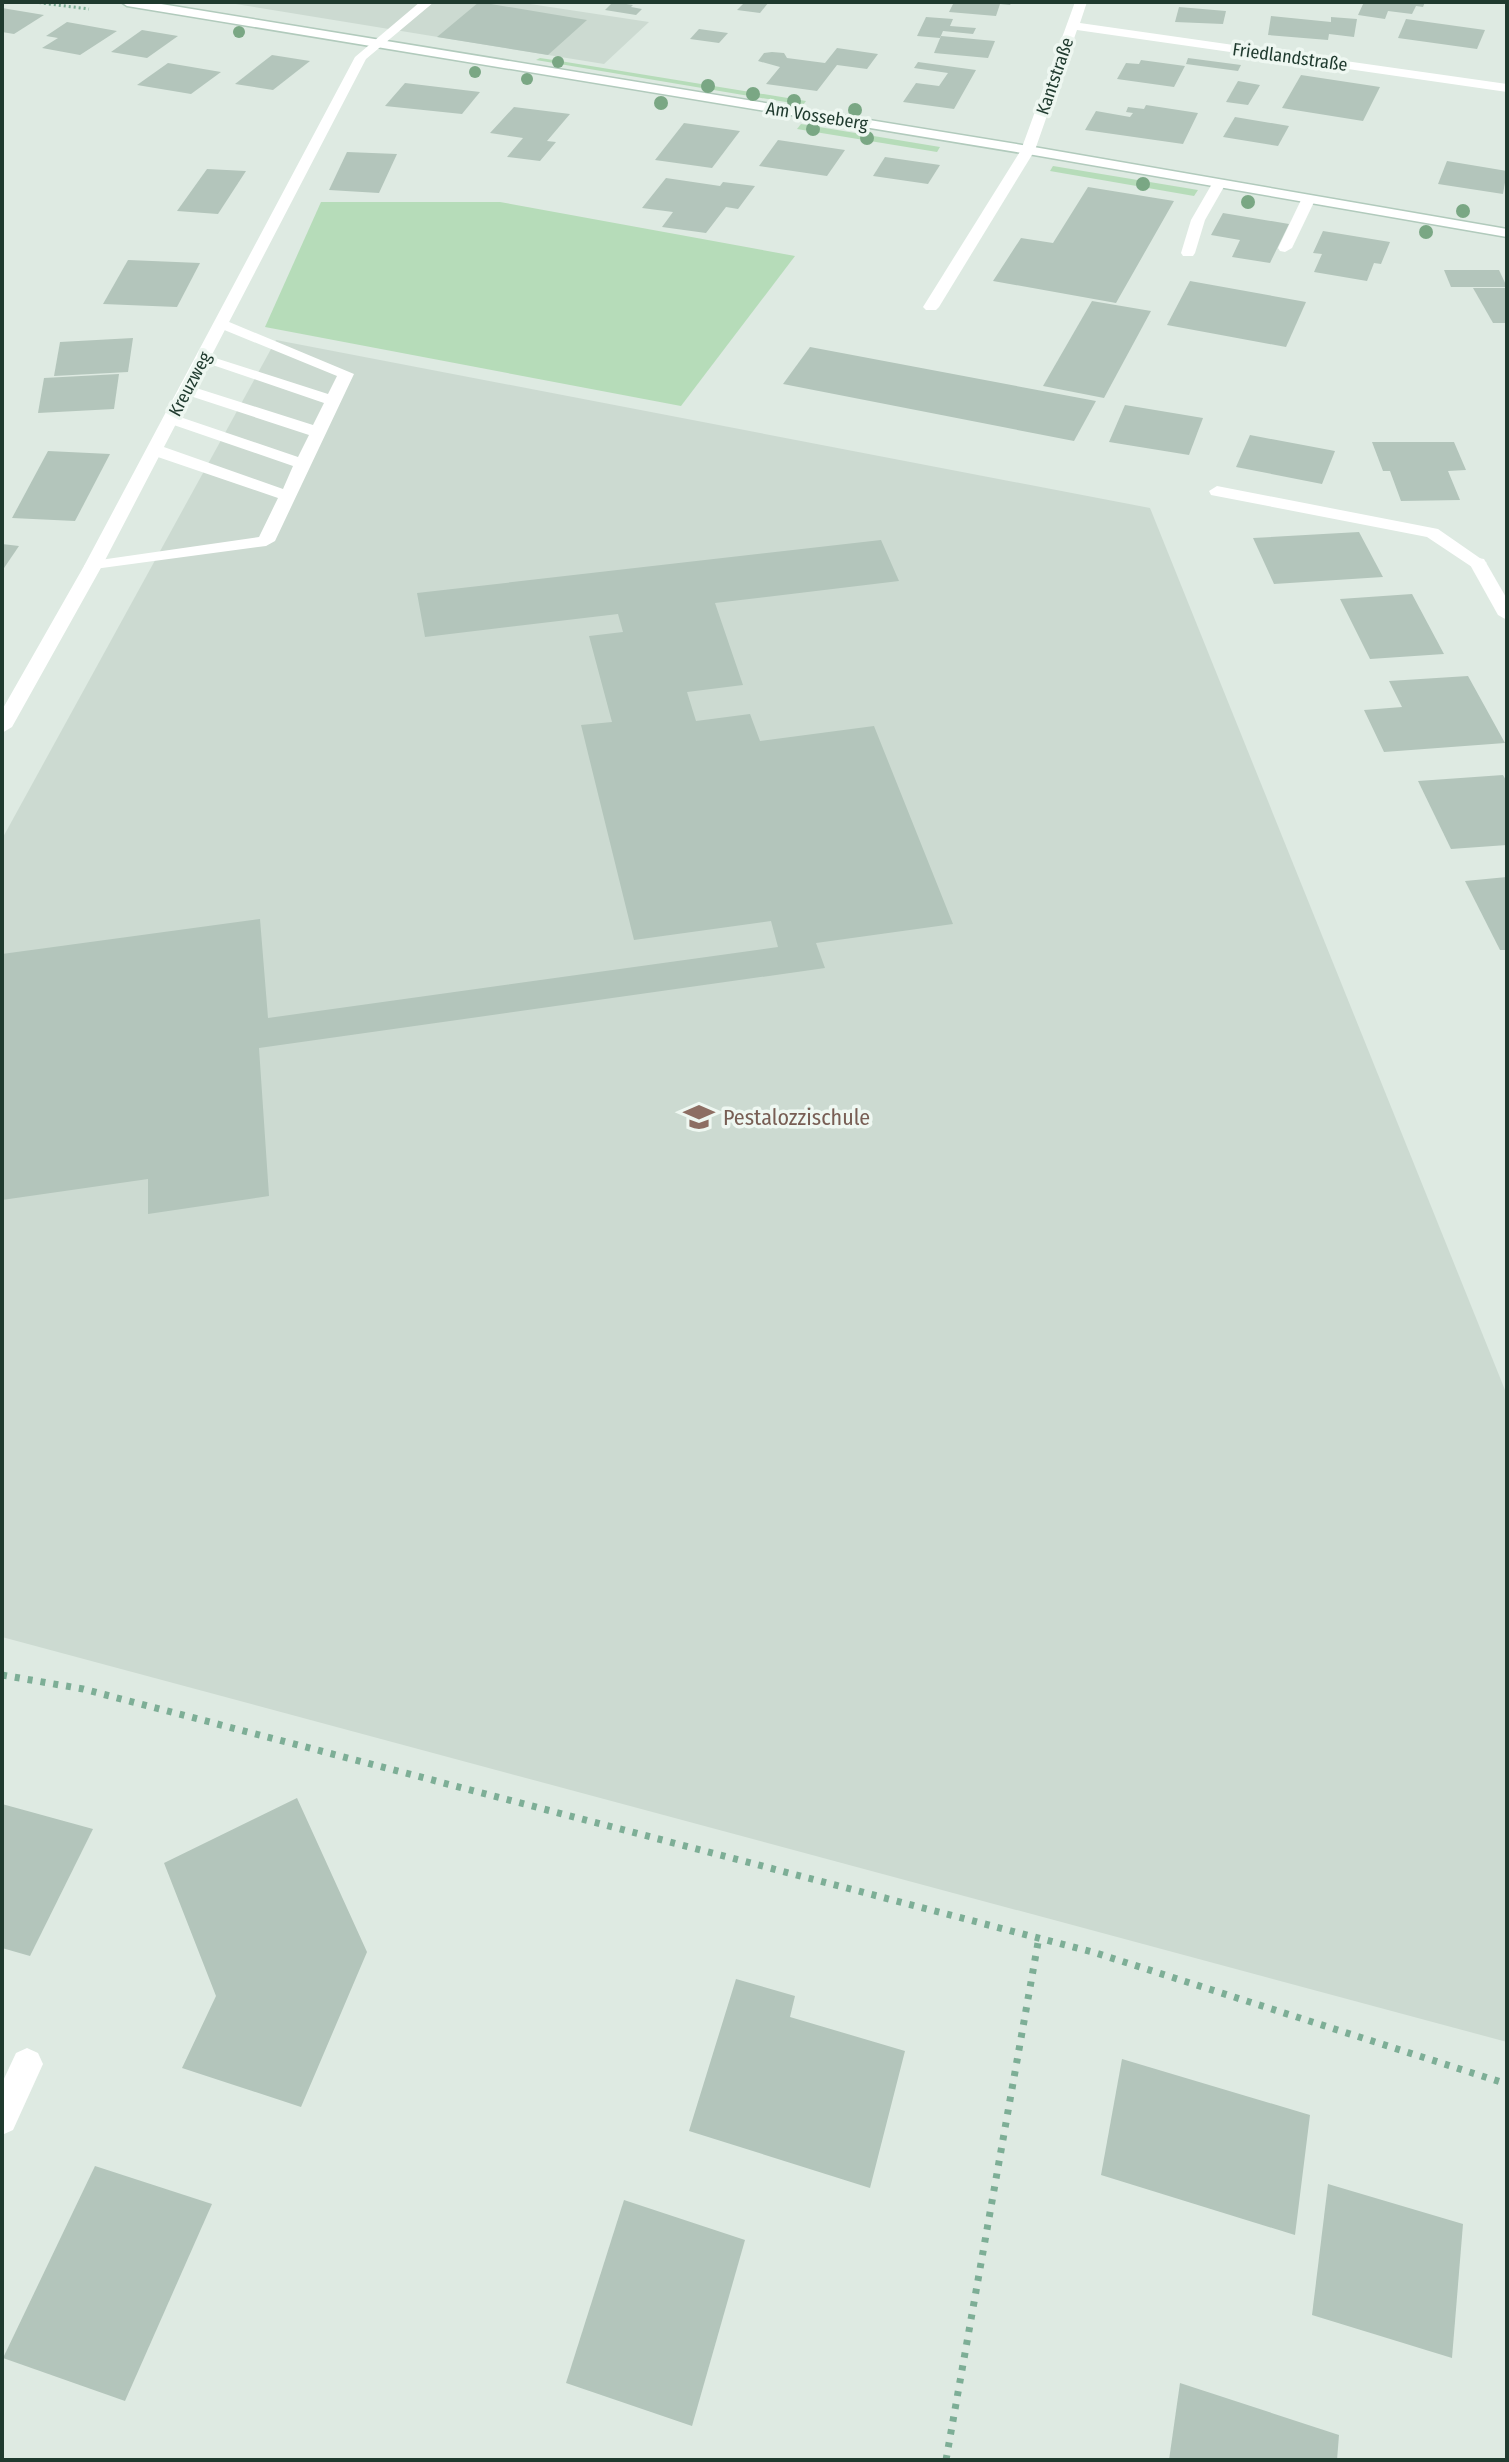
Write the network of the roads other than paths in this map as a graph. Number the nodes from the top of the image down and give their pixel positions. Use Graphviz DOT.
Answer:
graph roads {
  1 [pos="127,2"];
  2 [pos="428,2"];
  3 [pos="1081,2"];
  4 [pos="1072,26"];
  5 [pos="377,45"];
  6 [pos="1507,88"];
  7 [pos="1028,150"];
  8 [pos="1218,185"];
  9 [pos="1308,200"];
  10 [pos="1507,233"];
  11 [pos="1285,248"];
  12 [pos="1188,253"];
  13 [pos="931,307"];
  14 [pos="222,324"];
  15 [pos="203,359"];
  16 [pos="187,390"];
  17 [pos="333,401"];
  18 [pos="171,419"];
  19 [pos="317,432"];
  20 [pos="155,450"];
  21 [pos="303,464"];
  22 [pos="1217,491"];
  23 [pos="288,496"];
  24 [pos="93,566"];
  25 [pos="1507,615"];
  26 [pos="2,727"];
  27 [pos="27,2064"];
  28 [pos="2,2119"];
  1 -- 5 [label="street, Am Vosseberg"];
  2 -- 5 [label="street, Kreuzweg"];
  3 -- 4 [label="street, Kantstraße"];
  4 -- 6 [label="street, Friedlandstraße"];
  4 -- 7 [label="street, Kantstraße"];
  5 -- 7 [label="street, Am Vosseberg"];
  5 -- 14 [label="street, Kreuzweg"];
  7 -- 8 [label="street, Am Vosseberg"];
  7 -- 13 [label="street, Kantstraße"];
  8 -- 9 [label="street, Am Vosseberg"];
  8 -- 12 [label="street"];
  9 -- 10 [label="street, Am Vosseberg"];
  9 -- 11 [label="street"];
  14 -- 15 [label="street, Kreuzweg"];
  14 -- 17 [label="street"];
  15 -- 16 [label="street, Kreuzweg"];
  15 -- 17 [label="street"];
  16 -- 18 [label="street, Kreuzweg"];
  16 -- 19 [label="street"];
  17 -- 19 [label="street"];
  18 -- 20 [label="street, Kreuzweg"];
  18 -- 21 [label="street"];
  19 -- 21 [label="street"];
  20 -- 23 [label="street"];
  20 -- 24 [label="street, Kreuzweg"];
  21 -- 23 [label="street"];
  22 -- 25 [label="street"];
  23 -- 24 [label="street"];
  24 -- 26 [label="street, Kreuzweg"];
  27 -- 28 [label="street"];
}
